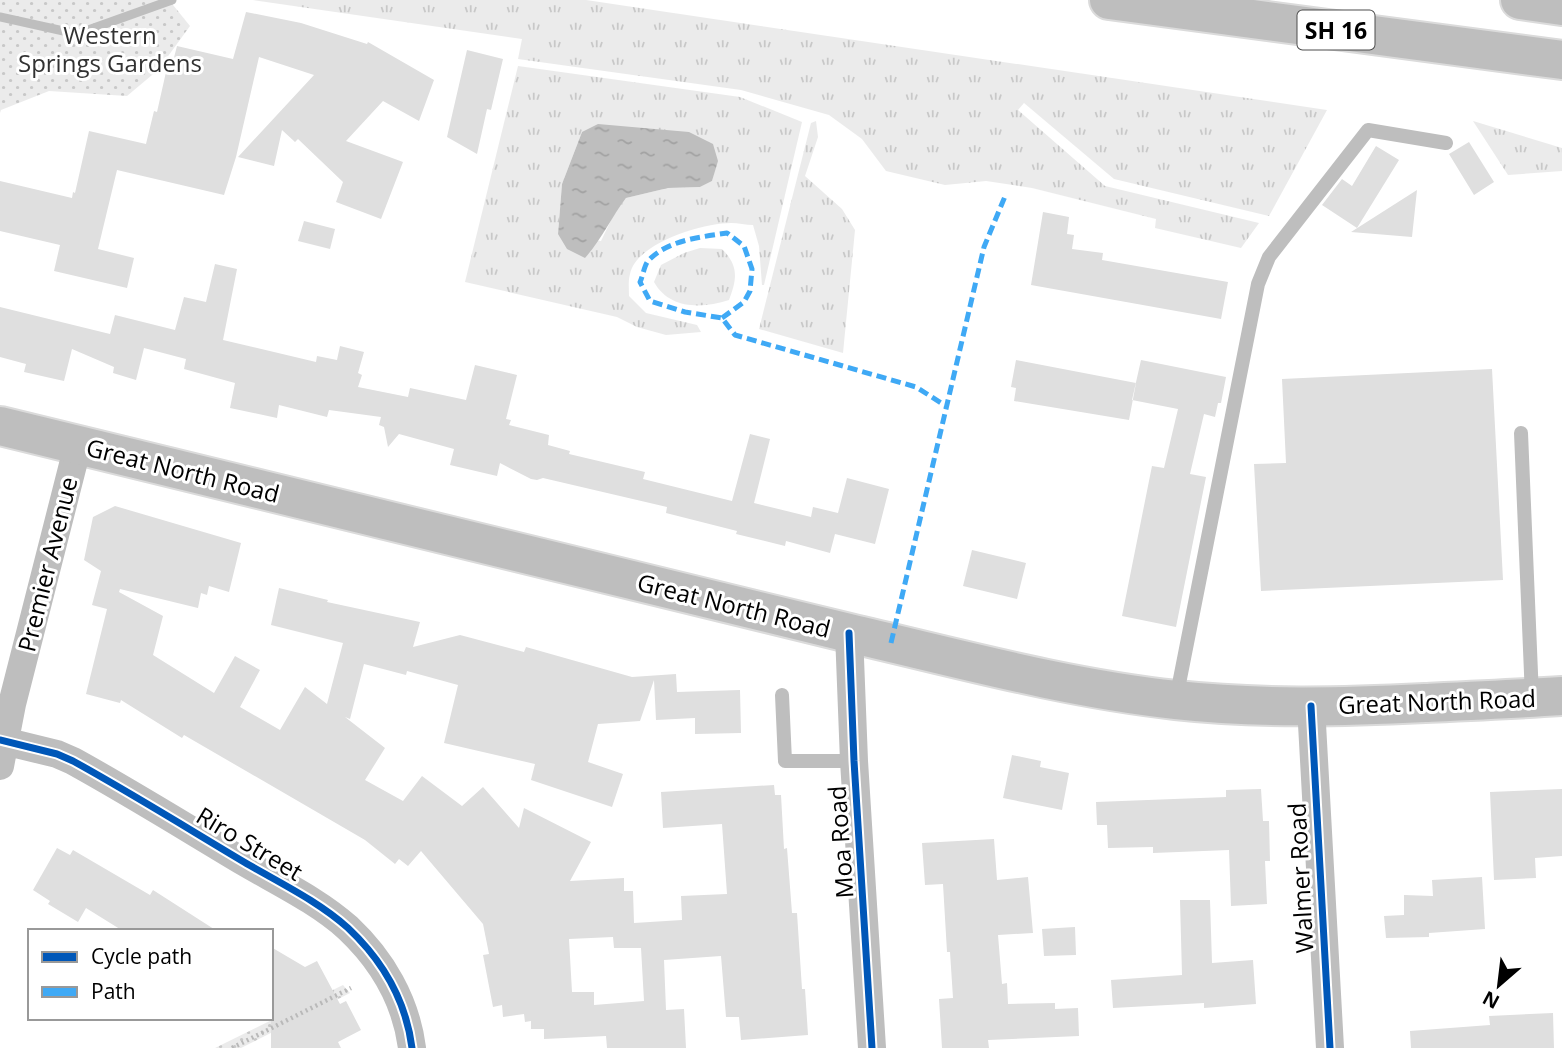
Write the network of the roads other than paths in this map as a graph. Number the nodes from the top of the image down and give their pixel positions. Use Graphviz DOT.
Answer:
graph roads {
  1 [pos="1109,0"];
  2 [pos="1520,0"];
  3 [pos="1562,5"];
  4 [pos="1562,60"];
  5 [pos="1446,143"];
  6 [pos="0,426"];
  7 [pos="1521,433"];
  8 [pos="78,445"];
  9 [pos="849,634"];
  10 [pos="782,695"];
  11 [pos="1547,697"];
  12 [pos="1176,700"];
  13 [pos="1311,706"];
  14 [pos="1,749"];
  15 [pos="854,761"];
  16 [pos="412,1048"];
  17 [pos="872,1048"];
  18 [pos="1330,1048"];
  1 -- 4 [label="main road, SH 16"];
  2 -- 3 [label="main road"];
  5 -- 12 [label="lane"];
  6 -- 8 [label="main road, Great North Road"];
  7 -- 11 [label="lane"];
  8 -- 9 [label="main road, Great North Road"];
  8 -- 14 [label="street, Premier Avenue"];
  9 -- 12 [label="main road, Great North Road"];
  9 -- 15 [label="street, Moa Road"];
  10 -- 15 [label="lane"];
  11 -- 13 [label="main road, Great North Road"];
  12 -- 13 [label="main road, Great North Road"];
  13 -- 18 [label="street, Walmer Road"];
  14 -- 16 [label="street, Riro Street"];
  15 -- 17 [label="street, Moa Road"];
}
